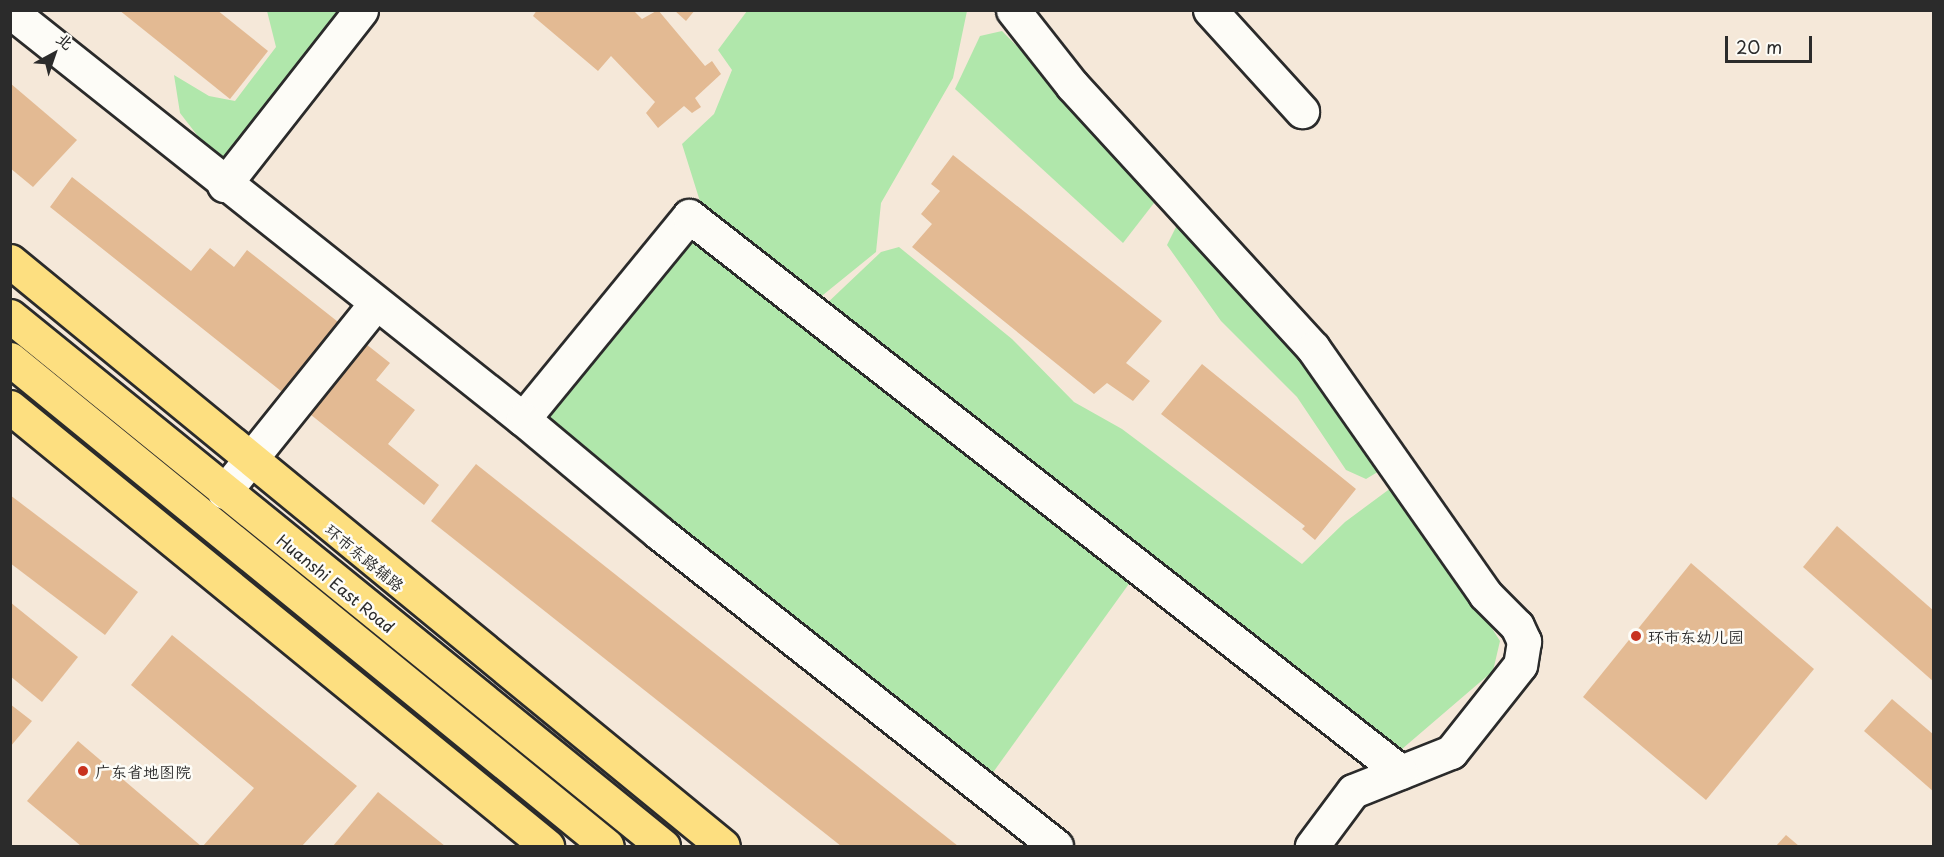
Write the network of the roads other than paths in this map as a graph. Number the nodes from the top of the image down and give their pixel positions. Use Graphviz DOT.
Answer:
graph roads {
  1 [pos="361,10"];
  2 [pos="1014,10"];
  3 [pos="1210,10"];
  4 [pos="10,11"];
  5 [pos="1302,111"];
  6 [pos="224,185"];
  7 [pos="10,261"];
  8 [pos="375,304"];
  9 [pos="10,316"];
  10 [pos="10,358"];
  11 [pos="10,407"];
  12 [pos="523,419"];
  13 [pos="248,462"];
  14 [pos="224,492"];
  15 [pos="1401,772"];
  16 [pos="547,846"];
  17 [pos="607,846"];
  18 [pos="663,846"];
  19 [pos="723,846"];
  20 [pos="1056,846"];
  21 [pos="1312,846"];
  1 -- 6 [label="street"];
  2 -- 15 [label="street"];
  3 -- 5 [label="street"];
  4 -- 6 [label="street"];
  6 -- 8 [label="street"];
  7 -- 13 [label="main road, 环市东路辅路"];
  8 -- 12 [label="street"];
  8 -- 13 [label="street"];
  9 -- 14 [label="main road, Huanshi East Road"];
  10 -- 17 [label="main road"];
  11 -- 16 [label="main road"];
  12 -- 15 [label="street"];
  12 -- 20 [label="street"];
  13 -- 14 [label="street"];
  13 -- 19 [label="main road, 环市东路辅路"];
  14 -- 18 [label="main road, Huanshi East Road"];
  15 -- 21 [label="street"];
}
